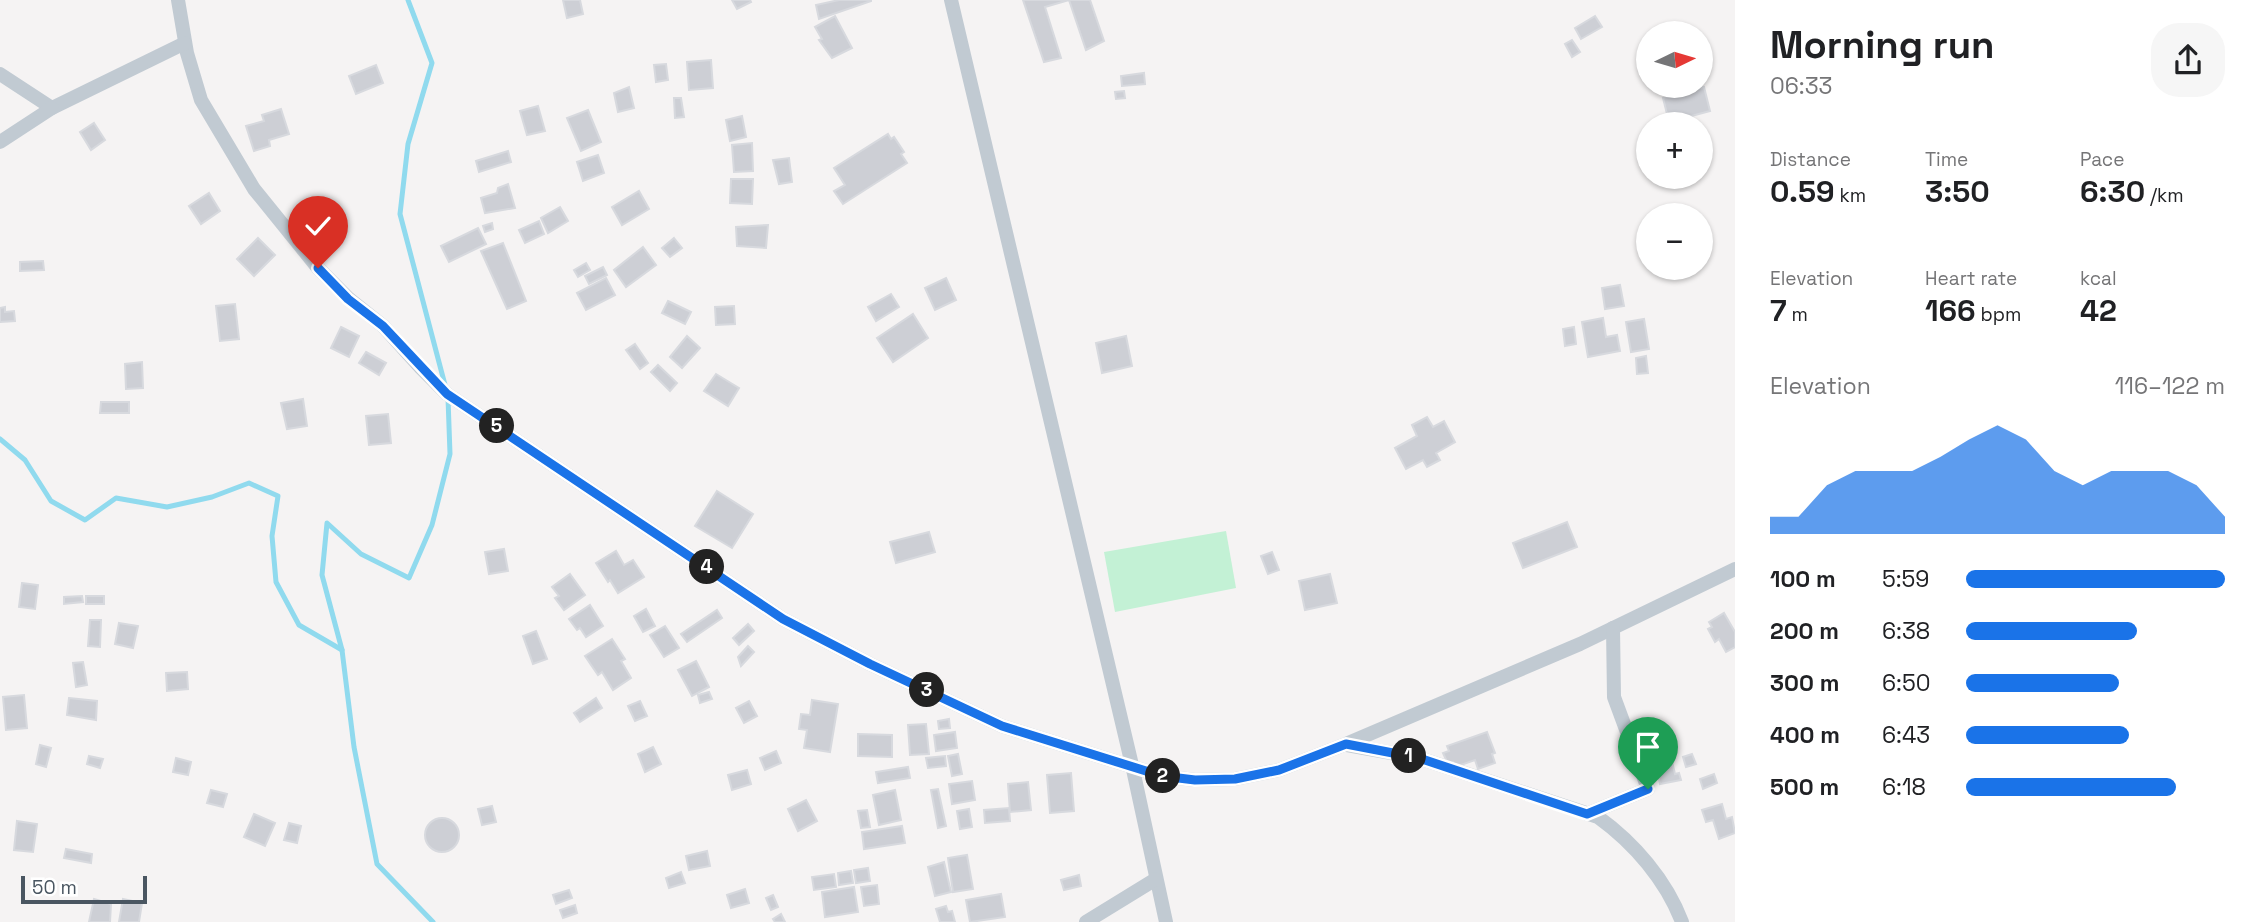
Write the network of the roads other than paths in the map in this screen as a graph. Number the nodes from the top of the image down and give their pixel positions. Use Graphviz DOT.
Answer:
graph roads {
  1 [pos="178,0"];
  2 [pos="951,0"];
  3 [pos="185,43"];
  4 [pos="0,75"];
  5 [pos="52,108"];
  6 [pos="0,142"];
  7 [pos="1735,569"];
  8 [pos="1613,628"];
  9 [pos="1346,744"];
  10 [pos="1132,765"];
  11 [pos="1587,814"];
  12 [pos="1156,879"];
  13 [pos="1086,922"];
  14 [pos="1166,922"];
  15 [pos="1682,922"];
  1 -- 3 [label="street"];
  2 -- 10 [label="street"];
  3 -- 5 [label="street"];
  3 -- 10 [label="street"];
  4 -- 5 [label="street"];
  5 -- 6 [label="street"];
  7 -- 8 [label="street"];
  8 -- 9 [label="street"];
  8 -- 11 [label="street"];
  9 -- 10 [label="street"];
  9 -- 11 [label="street"];
  10 -- 12 [label="street"];
  11 -- 15 [label="street"];
  12 -- 13 [label="street"];
  12 -- 14 [label="street"];
}
